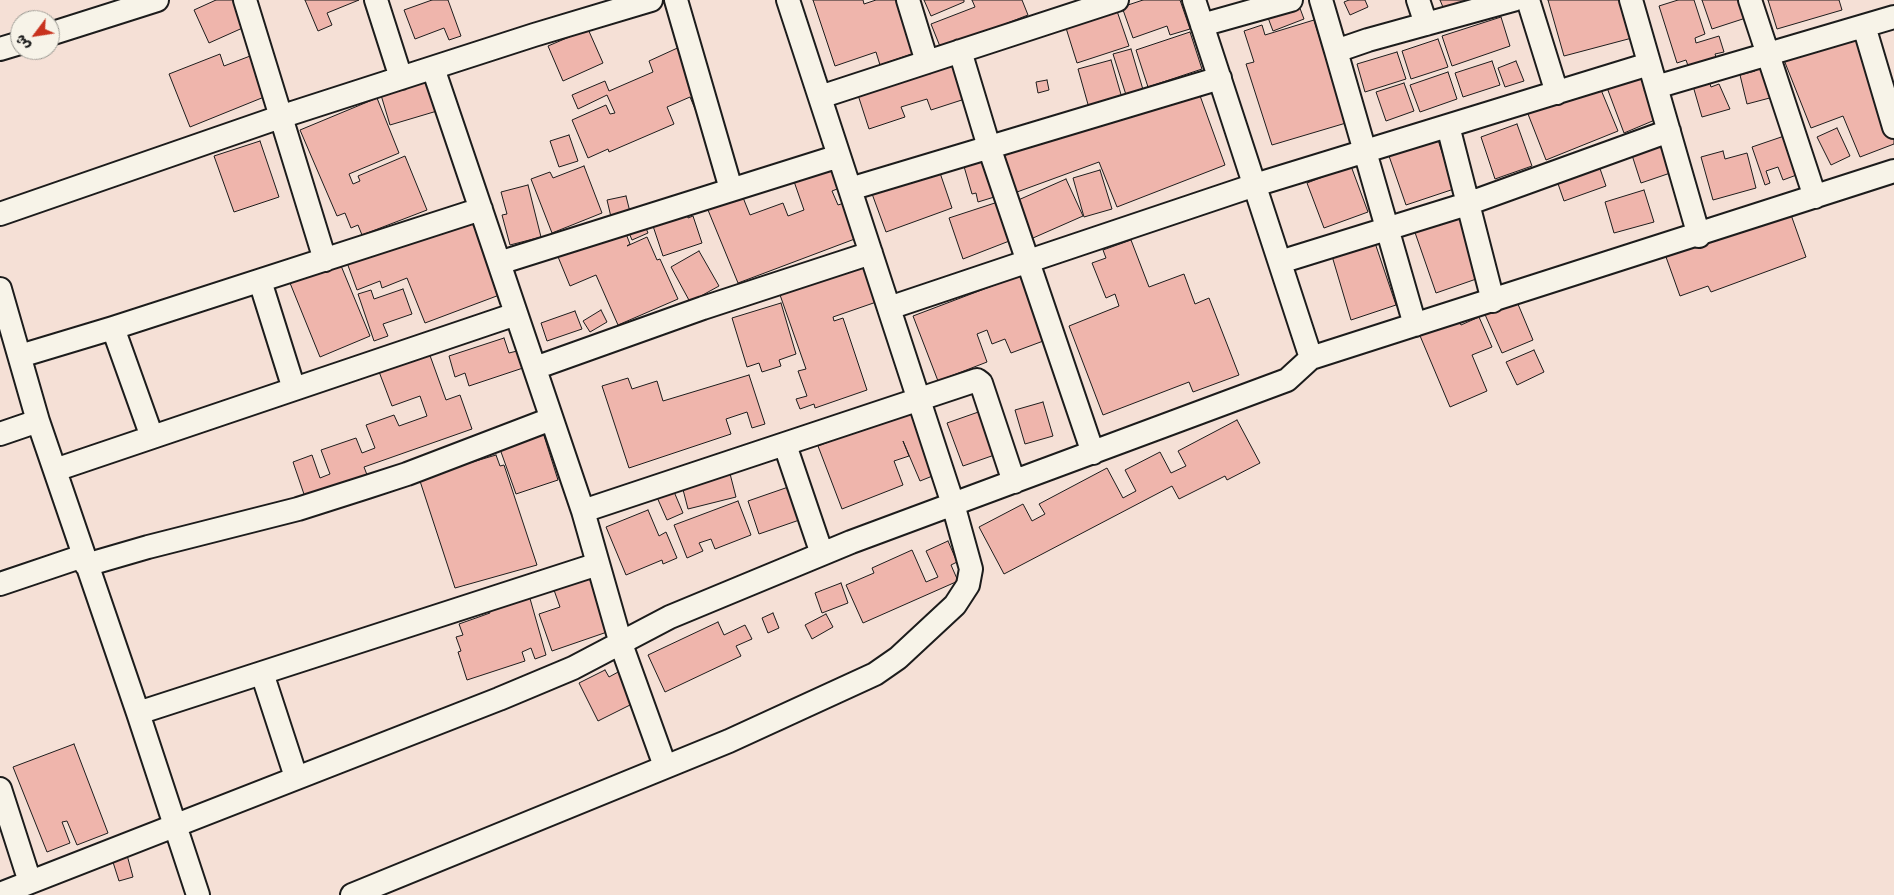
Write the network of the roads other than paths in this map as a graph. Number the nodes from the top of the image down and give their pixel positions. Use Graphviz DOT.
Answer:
graph roads {
  1 [pos="157,0"];
  2 [pos="245,0"];
  3 [pos="376,0"];
  4 [pos="651,0"];
  5 [pos="676,0"];
  6 [pos="788,0"];
  7 [pos="908,0"];
  8 [pos="1117,0"];
  9 [pos="1194,0"];
  10 [pos="1291,0"];
  11 [pos="1321,0"];
  12 [pos="1418,0"];
  13 [pos="1514,0"];
  14 [pos="1528,0"];
  15 [pos="1631,0"];
  16 [pos="1750,0"];
  17 [pos="1894,17"];
  18 [pos="1426,24"];
  19 [pos="1202,26"];
  20 [pos="1864,26"];
  21 [pos="60,31"];
  22 [pos="960,51"];
  23 [pos="1336,51"];
  24 [pos="1768,54"];
  25 [pos="927,62"];
  26 [pos="1649,64"];
  27 [pos="433,68"];
  28 [pos="401,78"];
  29 [pos="1220,78"];
  30 [pos="1656,87"];
  31 [pos="1556,93"];
  32 [pos="820,97"];
  33 [pos="280,117"];
  34 [pos="1448,126"];
  35 [pos="1894,126"];
  36 [pos="1669,131"];
  37 [pos="989,147"];
  38 [pos="1366,151"];
  39 [pos="839,156"];
  40 [pos="1894,171"];
  41 [pos="1255,185"];
  42 [pos="731,189"];
  43 [pos="850,189"];
  44 [pos="1815,197"];
  45 [pos="1468,204"];
  46 [pos="481,209"];
  47 [pos="0,214"];
  48 [pos="1389,230"];
  49 [pos="1699,236"];
  50 [pos="871,253"];
  51 [pos="325,260"];
  52 [pos="1028,260"];
  53 [pos="1280,262"];
  54 [pos="499,263"];
  55 [pos="260,281"];
  56 [pos="0,289"];
  57 [pos="1493,301"];
  58 [pos="889,308"];
  59 [pos="516,314"];
  60 [pos="1415,325"];
  61 [pos="113,328"];
  62 [pos="20,356"];
  63 [pos="1311,358"];
  64 [pos="534,368"];
  65 [pos="294,389"];
  66 [pos="918,398"];
  67 [pos="551,419"];
  68 [pos="38,421"];
  69 [pos="0,434"];
  70 [pos="152,437"];
  71 [pos="784,445"];
  72 [pos="1093,453"];
  73 [pos="55,470"];
  74 [pos="1014,482"];
  75 [pos="953,504"];
  76 [pos="583,511"];
  77 [pos="822,554"];
  78 [pos="84,560"];
  79 [pos="598,564"];
  80 [pos="0,584"];
  81 [pos="620,644"];
  82 [pos="262,674"];
  83 [pos="138,713"];
  84 [pos="665,766"];
  85 [pos="296,777"];
  86 [pos="0,789"];
  87 [pos="175,827"];
  88 [pos="30,882"];
  89 [pos="0,894"];
  90 [pos="198,895"];
  91 [pos="352,895"];
  1 -- 21 [label="street"];
  2 -- 33 [label="street"];
  3 -- 28 [label="street"];
  4 -- 27 [label="street"];
  5 -- 42 [label="street"];
  6 -- 32 [label="street"];
  7 -- 25 [label="street"];
  8 -- 22 [label="street"];
  9 -- 19 [label="street"];
  10 -- 19 [label="street"];
  11 -- 23 [label="street"];
  12 -- 18 [label="street"];
  13 -- 18 [label="street"];
  14 -- 31 [label="street"];
  15 -- 26 [label="street"];
  16 -- 24 [label="street"];
  17 -- 20 [label="street"];
  18 -- 23 [label="street"];
  19 -- 29 [label="street"];
  20 -- 24 [label="street"];
  20 -- 35 [label="street"];
  22 -- 25 [label="street"];
  22 -- 37 [label="street"];
  23 -- 38 [label="street"];
  24 -- 30 [label="street"];
  24 -- 44 [label="street"];
  25 -- 32 [label="street"];
  26 -- 30 [label="street"];
  26 -- 31 [label="street"];
  27 -- 28 [label="street"];
  27 -- 46 [label="street"];
  28 -- 33 [label="street"];
  29 -- 37 [label="street"];
  29 -- 41 [label="street"];
  30 -- 36 [label="street"];
  31 -- 34 [label="street"];
  32 -- 39 [label="street"];
  33 -- 47 [label="street"];
  33 -- 51 [label="street"];
  34 -- 38 [label="street"];
  34 -- 45 [label="street"];
  36 -- 45 [label="street"];
  36 -- 49 [label="street"];
  37 -- 43 [label="street"];
  37 -- 52 [label="street"];
  38 -- 41 [label="street"];
  38 -- 48 [label="street"];
  39 -- 42 [label="street"];
  39 -- 43 [label="street"];
  40 -- 44 [label="street"];
  41 -- 52 [label="street"];
  41 -- 53 [label="street"];
  42 -- 54 [label="street"];
  43 -- 50 [label="street"];
  44 -- 49 [label="street"];
  45 -- 48 [label="street"];
  45 -- 57 [label="street"];
  46 -- 51 [label="street"];
  46 -- 54 [label="street"];
  48 -- 53 [label="street"];
  48 -- 60 [label="street"];
  49 -- 57 [label="street"];
  50 -- 58 [label="street"];
  50 -- 64 [label="street"];
  51 -- 55 [label="street"];
  52 -- 58 [label="street"];
  52 -- 72 [label="street"];
  53 -- 63 [label="street"];
  54 -- 59 [label="street"];
  55 -- 61 [label="street"];
  55 -- 65 [label="street"];
  56 -- 62 [label="street"];
  57 -- 60 [label="street"];
  58 -- 66 [label="street"];
  59 -- 64 [label="street"];
  59 -- 65 [label="street"];
  60 -- 63 [label="street"];
  61 -- 62 [label="street"];
  61 -- 70 [label="street"];
  62 -- 68 [label="street"];
  63 -- 72 [label="street"];
  64 -- 67 [label="street"];
  65 -- 70 [label="street"];
  66 -- 71 [label="street"];
  66 -- 74 [label="street"];
  66 -- 75 [label="street"];
  67 -- 76 [label="street"];
  67 -- 78 [label="street"];
  68 -- 69 [label="street"];
  68 -- 73 [label="street"];
  70 -- 73 [label="street"];
  71 -- 76 [label="street"];
  71 -- 77 [label="street"];
  72 -- 74 [label="street"];
  73 -- 78 [label="street"];
  74 -- 75 [label="street"];
  75 -- 77 [label="street"];
  75 -- 84 [label="street"];
  76 -- 79 [label="street"];
  77 -- 81 [label="street"];
  78 -- 80 [label="street"];
  78 -- 83 [label="street"];
  79 -- 81 [label="street"];
  79 -- 82 [label="street"];
  81 -- 84 [label="street"];
  81 -- 85 [label="street"];
  82 -- 83 [label="street"];
  82 -- 85 [label="street"];
  83 -- 87 [label="street"];
  84 -- 91 [label="street"];
  85 -- 87 [label="street"];
  86 -- 88 [label="street"];
  87 -- 88 [label="street"];
  87 -- 90 [label="street"];
  88 -- 89 [label="street"];
}
